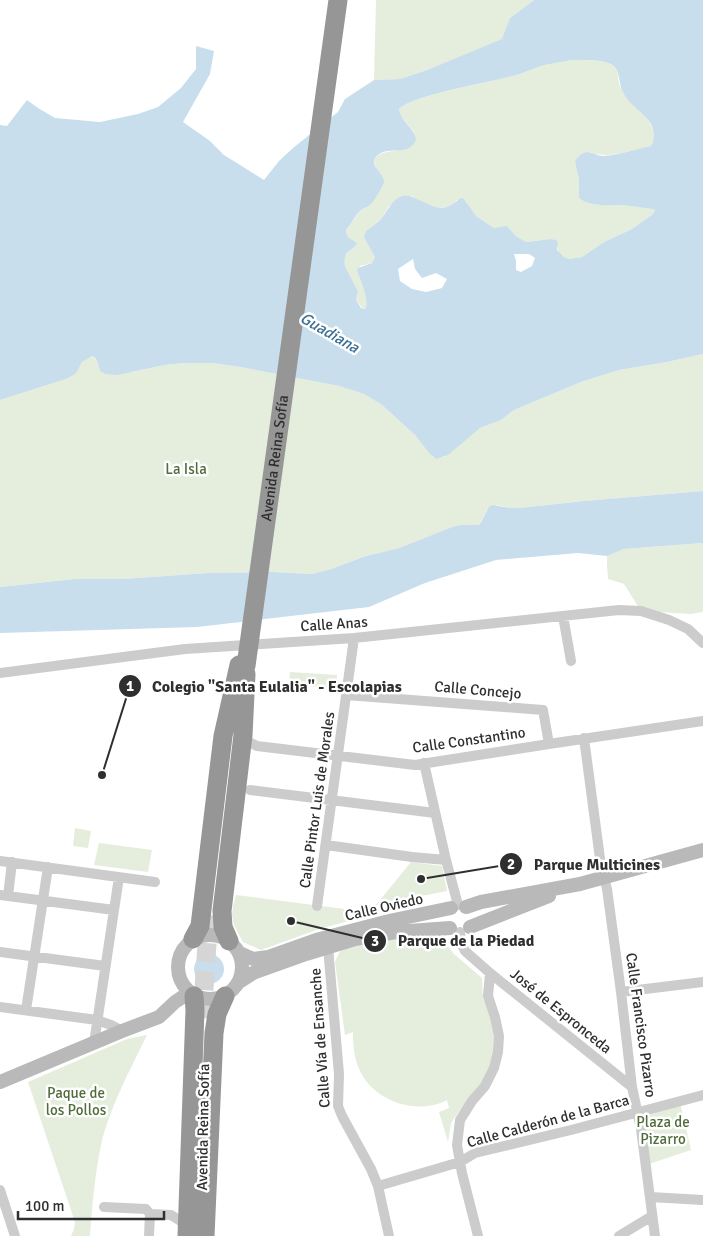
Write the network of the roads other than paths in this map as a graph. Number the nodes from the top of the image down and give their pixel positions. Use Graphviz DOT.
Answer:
graph roads {
  1 [pos="326,0"];
  2 [pos="338,0"];
  3 [pos="563,616"];
  4 [pos="354,638"];
  5 [pos="703,643"];
  6 [pos="571,661"];
  7 [pos="242,666"];
  8 [pos="0,673"];
  9 [pos="346,695"];
  10 [pos="703,721"];
  11 [pos="243,735"];
  12 [pos="584,738"];
  13 [pos="549,744"];
  14 [pos="338,756"];
  15 [pos="424,763"];
  16 [pos="250,790"];
  17 [pos="332,800"];
  18 [pos="435,813"];
  19 [pos="326,845"];
  20 [pos="703,850"];
  21 [pos="446,860"];
  22 [pos="0,861"];
  23 [pos="12,862"];
  24 [pos="48,867"];
  25 [pos="119,877"];
  26 [pos="604,877"];
  27 [pos="155,882"];
  28 [pos="580,884"];
  29 [pos="4,896"];
  30 [pos="42,901"];
  31 [pos="317,906"];
  32 [pos="458,907"];
  33 [pos="114,910"];
  34 [pos="212,916"];
  35 [pos="460,929"];
  36 [pos="193,939"];
  37 [pos="234,947"];
  38 [pos="328,947"];
  39 [pos="0,952"];
  40 [pos="34,957"];
  41 [pos="105,966"];
  42 [pos="490,972"];
  43 [pos="180,979"];
  44 [pos="239,982"];
  45 [pos="703,982"];
  46 [pos="621,992"];
  47 [pos="192,995"];
  48 [pos="225,996"];
  49 [pos="0,1007"];
  50 [pos="170,1008"];
  51 [pos="26,1010"];
  52 [pos="204,1018"];
  53 [pos="97,1020"];
  54 [pos="122,1031"];
  55 [pos="94,1043"];
  56 [pos="0,1082"];
  57 [pos="632,1086"];
  58 [pos="703,1096"];
  59 [pos="638,1113"];
  60 [pos="460,1162"];
  61 [pos="378,1186"];
  62 [pos="0,1190"];
  63 [pos="650,1197"];
  64 [pos="703,1200"];
  65 [pos="2,1204"];
  66 [pos="104,1207"];
  67 [pos="150,1214"];
  68 [pos="652,1216"];
  69 [pos="187,1226"];
  70 [pos="630,1233"];
  71 [pos="15,1236"];
  72 [pos="150,1236"];
  73 [pos="205,1236"];
  74 [pos="390,1236"];
  75 [pos="478,1236"];
  76 [pos="619,1236"];
  77 [pos="655,1236"];
  1 -- 7 [label="highway, Avenida Reina Sofía"];
  2 -- 7 [label="highway, Avenida Reina Sofía, bridge"];
  3 -- 4 [label="street, Calle Anas"];
  3 -- 5 [label="street, Calle Anas"];
  3 -- 6 [label="street"];
  4 -- 8 [label="street, Calle Anas"];
  4 -- 9 [label="street, Calle Pintor Luis de Morales"];
  7 -- 11 [label="highway"];
  7 -- 34 [label="highway, Avenida Reina Sofía"];
  7 -- 36 [label="highway"];
  9 -- 13 [label="street, Calle Concejo"];
  9 -- 14 [label="street, Calle Pintor Luis de Morales"];
  10 -- 12 [label="street, Calle Constantino"];
  11 -- 14 [label="street, Calle Constantino"];
  11 -- 37 [label="highway"];
  12 -- 13 [label="street, Calle Constantino"];
  12 -- 26 [label="street, Calle Francisco Pizarro"];
  13 -- 15 [label="street, Calle Constantino"];
  14 -- 15 [label="street, Calle Constantino"];
  14 -- 17 [label="street, Calle Pintor Luis de Morales"];
  15 -- 18 [label="street"];
  16 -- 17 [label="street"];
  17 -- 18 [label="street"];
  17 -- 19 [label="street, Calle Pintor Luis de Morales"];
  18 -- 21 [label="street"];
  19 -- 21 [label="street"];
  19 -- 31 [label="street, Calle Pintor Luis de Morales"];
  20 -- 26 [label="main road, Calle Oviedo"];
  21 -- 32 [label="street"];
  22 -- 23 [label="street"];
  23 -- 24 [label="street"];
  23 -- 29 [label="street"];
  24 -- 25 [label="street"];
  24 -- 30 [label="street"];
  25 -- 27 [label="street"];
  25 -- 33 [label="street"];
  26 -- 28 [label="main road, Calle Oviedo"];
  26 -- 46 [label="street, Calle Francisco Pizarro"];
  28 -- 32 [label="main road, Calle Oviedo"];
  28 -- 35 [label="main road, Calle Oviedo"];
  29 -- 30 [label="street"];
  30 -- 33 [label="street"];
  30 -- 40 [label="street"];
  32 -- 35 [label="main road"];
  32 -- 35 [label="main road"];
  32 -- 37 [label="main road, Calle Oviedo"];
  33 -- 41 [label="street"];
  35 -- 38 [label="main road, Calle Oviedo"];
  35 -- 42 [label="street, José de Espronceda"];
  36 -- 37 [label="main road"];
  36 -- 43 [label="main road"];
  37 -- 44 [label="main road"];
  38 -- 44 [label="main road, Calle Oviedo"];
  38 -- 61 [label="street, Calle Vía de Ensanche"];
  39 -- 40 [label="street"];
  40 -- 41 [label="street"];
  40 -- 51 [label="street"];
  41 -- 53 [label="street"];
  42 -- 57 [label="street, José de Espronceda"];
  42 -- 60 [label="street"];
  43 -- 47 [label="main road"];
  43 -- 50 [label="main road"];
  44 -- 48 [label="main road"];
  45 -- 46 [label="street"];
  46 -- 57 [label="street, Calle Francisco Pizarro"];
  47 -- 48 [label="main road"];
  47 -- 50 [label="main road"];
  47 -- 69 [label="highway"];
  48 -- 73 [label="highway"];
  49 -- 51 [label="street"];
  50 -- 54 [label="main road"];
  51 -- 53 [label="street"];
  52 -- 69 [label="highway, Avenida Reina Sofía"];
  53 -- 54 [label="street"];
  53 -- 55 [label="street"];
  54 -- 55 [label="main road"];
  55 -- 56 [label="main road"];
  57 -- 59 [label="street, Calle Francisco Pizarro"];
  58 -- 59 [label="street, Calle Calderón de la Barca"];
  59 -- 60 [label="street, Calle Calderón de la Barca"];
  59 -- 63 [label="street, Calle Francisco Pizarro"];
  60 -- 61 [label="street, Calle Calderón de la Barca"];
  60 -- 75 [label="street"];
  61 -- 74 [label="street, Calle Vía de Ensanche"];
  62 -- 65 [label="street"];
  63 -- 64 [label="street"];
  63 -- 68 [label="street, Calle Francisco Pizarro"];
  65 -- 71 [label="street"];
  66 -- 67 [label="street"];
  67 -- 69 [label="street"];
  67 -- 72 [label="street"];
  68 -- 70 [label="street"];
  68 -- 77 [label="street, Calle Francisco Pizarro"];
  70 -- 76 [label="street"];
}
